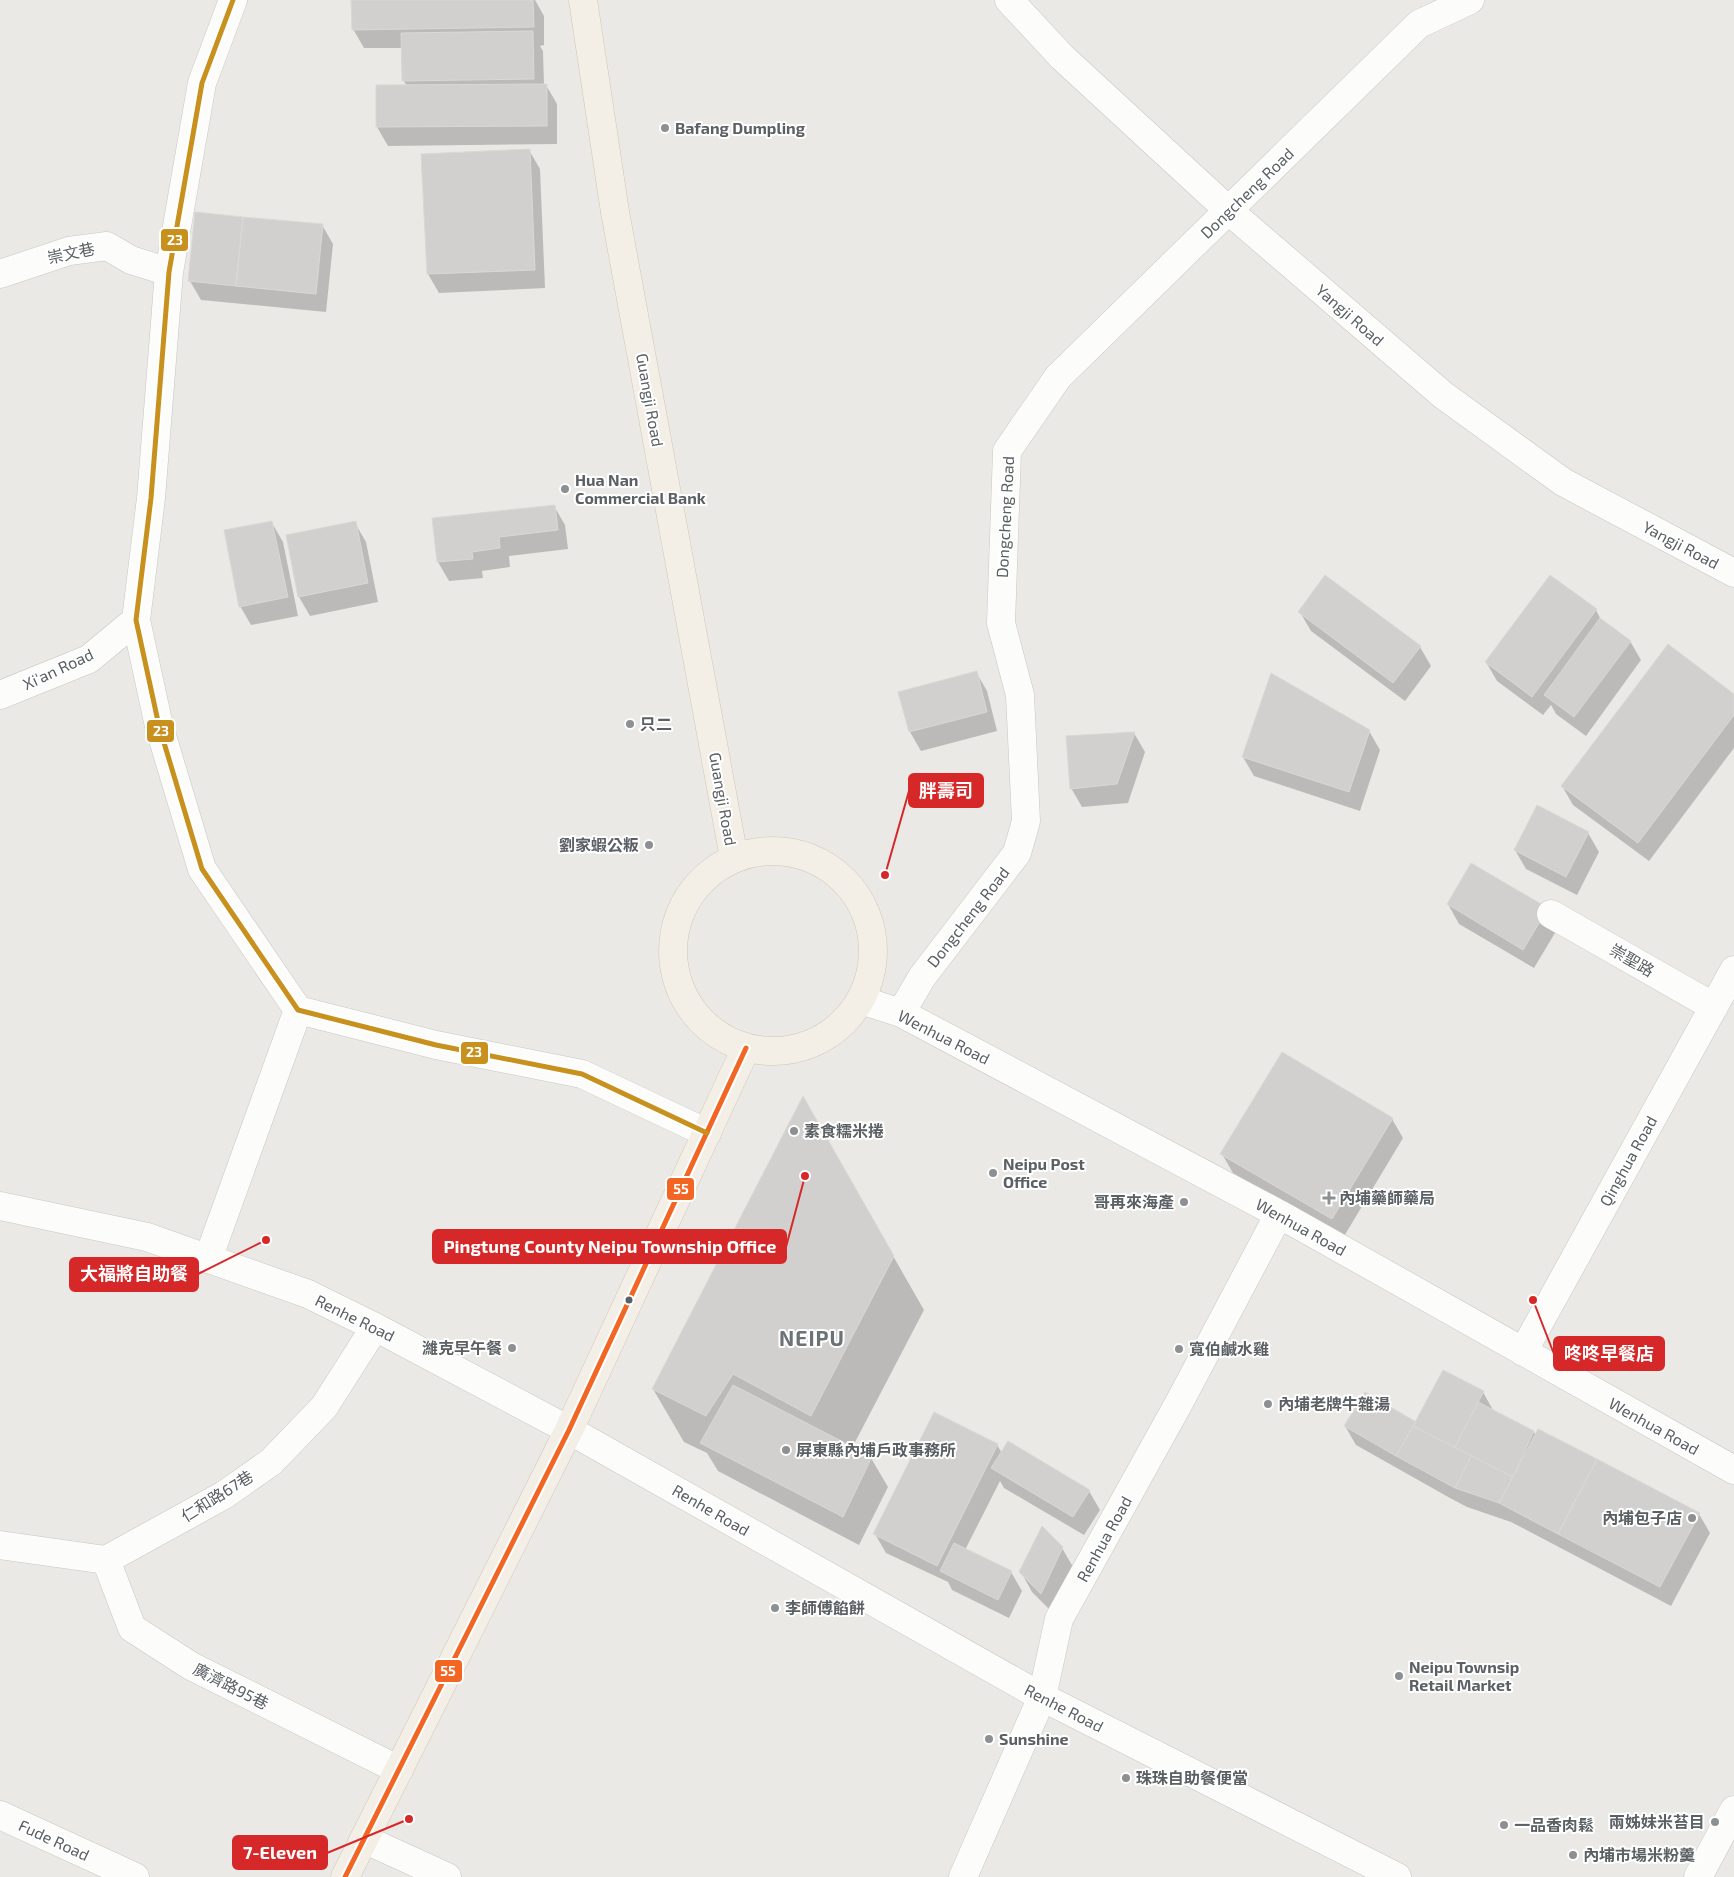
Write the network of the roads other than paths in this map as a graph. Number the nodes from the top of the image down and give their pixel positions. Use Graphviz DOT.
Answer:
graph roads {
  1 [pos="234,0"];
  2 [pos="583,0"];
  3 [pos="1009,0"];
  4 [pos="1470,0"];
  5 [pos="1228,210"];
  6 [pos="169,272"];
  7 [pos="0,274"];
  8 [pos="1734,573"];
  9 [pos="136,620"];
  10 [pos="0,695"];
  11 [pos="734,858"];
  12 [pos="1551,914"];
  13 [pos="1734,970"];
  14 [pos="861,1000"];
  15 [pos="1714,1006"];
  16 [pos="298,1010"];
  17 [pos="901,1013"];
  18 [pos="746,1048"];
  19 [pos="707,1133"];
  20 [pos="0,1206"];
  21 [pos="1279,1214"];
  22 [pos="208,1259"];
  23 [pos="375,1327"];
  24 [pos="1522,1352"];
  25 [pos="569,1430"];
  26 [pos="1734,1470"];
  27 [pos="0,1545"];
  28 [pos="106,1560"];
  29 [pos="1042,1697"];
  30 [pos="399,1770"];
  31 [pos="1734,1810"];
  32 [pos="0,1816"];
  33 [pos="364,1839"];
  34 [pos="135,1877"];
  35 [pos="345,1877"];
  36 [pos="448,1877"];
  37 [pos="963,1877"];
  38 [pos="1397,1877"];
  39 [pos="1698,1877"];
  1 -- 6 [label="street"];
  2 -- 11 [label="main road, Guangji Road"];
  3 -- 5 [label="street, Yangji Road"];
  4 -- 5 [label="street, Dongcheng Road"];
  5 -- 8 [label="street, Yangji Road"];
  5 -- 17 [label="street, Dongcheng Road"];
  6 -- 7 [label="street, 崇文巷"];
  6 -- 9 [label="street"];
  9 -- 10 [label="street, Xi'an Road"];
  9 -- 16 [label="street"];
  11 -- 14 [label="main road"];
  11 -- 18 [label="main road"];
  12 -- 15 [label="street, 崇聖路"];
  13 -- 15 [label="street, Qinghua Road"];
  14 -- 17 [label="street, Wenhua Road"];
  14 -- 18 [label="main road"];
  15 -- 24 [label="street, Qinghua Road"];
  16 -- 19 [label="street"];
  16 -- 22 [label="street"];
  17 -- 21 [label="street, Wenhua Road"];
  18 -- 19 [label="main road"];
  19 -- 25 [label="main road"];
  20 -- 22 [label="street, Renhe Road"];
  21 -- 24 [label="street, Wenhua Road"];
  21 -- 29 [label="street, Renhua Road"];
  22 -- 23 [label="street, Renhe Road"];
  23 -- 25 [label="street, Renhe Road"];
  23 -- 28 [label="street, 仁和路67巷"];
  24 -- 26 [label="street, Wenhua Road"];
  25 -- 29 [label="street, Renhe Road"];
  25 -- 30 [label="main road"];
  27 -- 28 [label="street"];
  28 -- 30 [label="street, 廣濟路95巷"];
  29 -- 37 [label="street, Renhua Road"];
  29 -- 38 [label="street, Renhe Road"];
  30 -- 33 [label="main road"];
  31 -- 39 [label="street"];
  32 -- 34 [label="street, Fude Road"];
  33 -- 35 [label="main road"];
  33 -- 36 [label="street"];
}
